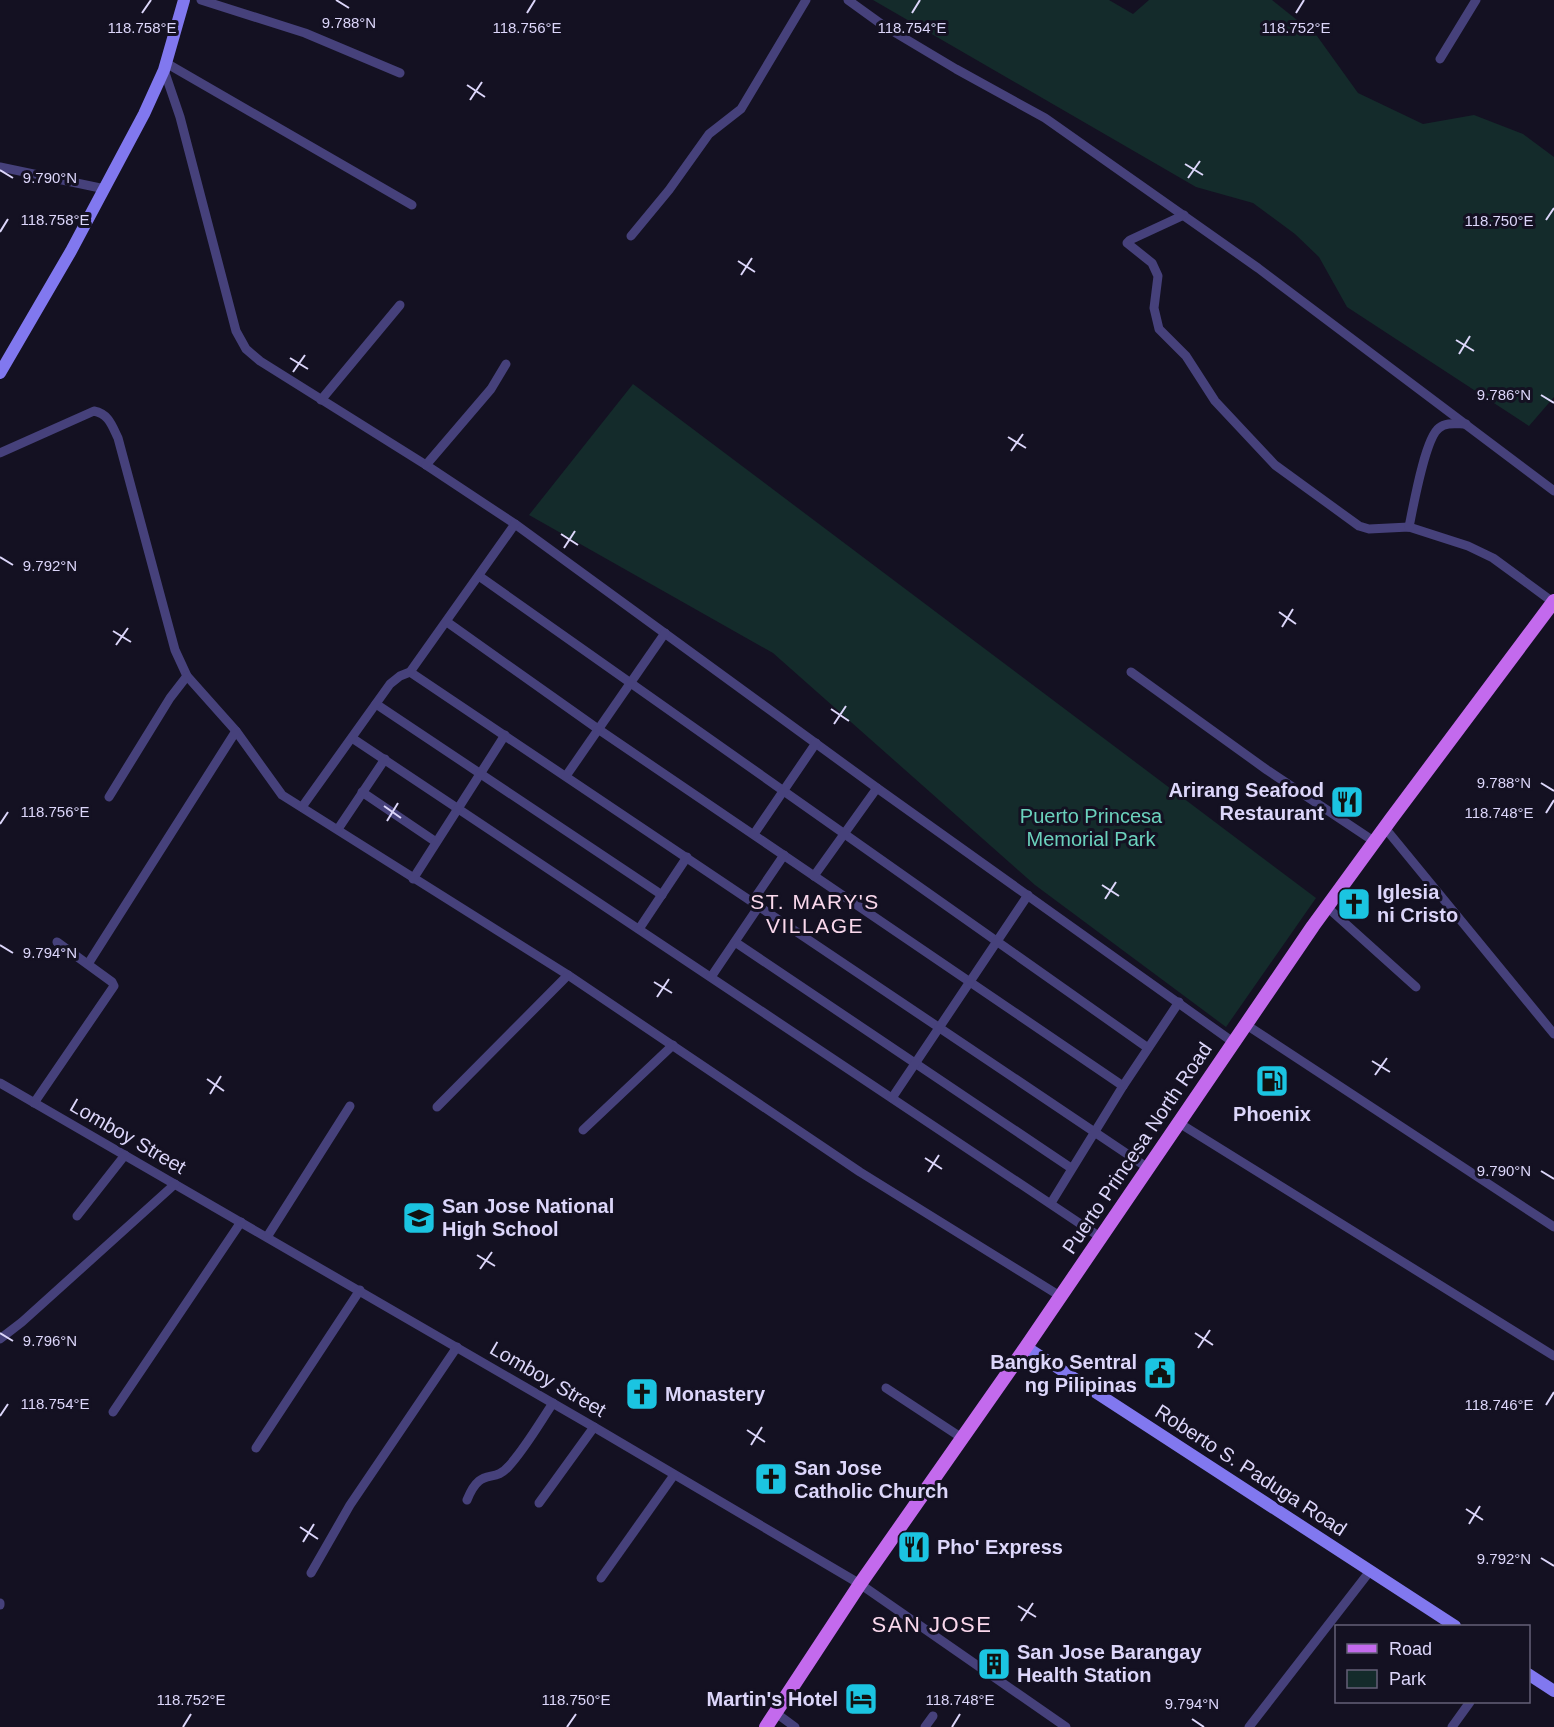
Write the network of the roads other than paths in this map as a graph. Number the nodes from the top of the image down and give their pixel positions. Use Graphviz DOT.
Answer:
graph roads {
  1 [pos="184,0"];
  2 [pos="201,0"];
  3 [pos="806,0"];
  4 [pos="848,0"];
  5 [pos="1476,0"];
  6 [pos="1440,59"];
  7 [pos="165,67"];
  8 [pos="400,73"];
  9 [pos="0,167"];
  10 [pos="105,189"];
  11 [pos="412,205"];
  12 [pos="1184,215"];
  13 [pos="631,236"];
  14 [pos="400,305"];
  15 [pos="506,364"];
  16 [pos="0,373"];
  17 [pos="321,400"];
  18 [pos="1466,424"];
  19 [pos="0,453"];
  20 [pos="426,465"];
  21 [pos="1554,491"];
  22 [pos="516,524"];
  23 [pos="1409,527"];
  24 [pos="479,576"];
  25 [pos="1554,601"];
  26 [pos="447,622"];
  27 [pos="665,633"];
  28 [pos="410,672"];
  29 [pos="1131,672"];
  30 [pos="187,675"];
  31 [pos="630,684"];
  32 [pos="376,704"];
  33 [pos="598,729"];
  34 [pos="236,730"];
  35 [pos="506,735"];
  36 [pos="352,738"];
  37 [pos="816,743"];
  38 [pos="385,759"];
  39 [pos="480,774"];
  40 [pos="566,776"];
  41 [pos="877,788"];
  42 [pos="783,791"];
  43 [pos="362,792"];
  44 [pos="109,797"];
  45 [pos="302,807"];
  46 [pos="458,808"];
  47 [pos="1384,828"];
  48 [pos="338,829"];
  49 [pos="754,834"];
  50 [pos="844,834"];
  51 [pos="436,842"];
  52 [pos="1375,842"];
  53 [pos="784,855"];
  54 [pos="687,857"];
  55 [pos="814,876"];
  56 [pos="413,879"];
  57 [pos="662,895"];
  58 [pos="1028,895"];
  59 [pos="756,904"];
  60 [pos="1327,907"];
  61 [pos="639,929"];
  62 [pos="996,941"];
  63 [pos="57,942"];
  64 [pos="735,942"];
  65 [pos="88,964"];
  66 [pos="568,975"];
  67 [pos="711,977"];
  68 [pos="969,982"];
  69 [pos="1416,987"];
  70 [pos="1179,1002"];
  71 [pos="1245,1024"];
  72 [pos="939,1027"];
  73 [pos="1554,1034"];
  74 [pos="1233,1042"];
  75 [pos="673,1045"];
  76 [pos="1148,1048"];
  77 [pos="916,1062"];
  78 [pos="0,1083"];
  79 [pos="1123,1086"];
  80 [pos="892,1098"];
  81 [pos="34,1103"];
  82 [pos="350,1106"];
  83 [pos="437,1107"];
  84 [pos="1179,1123"];
  85 [pos="583,1130"];
  86 [pos="1094,1132"];
  87 [pos="125,1155"];
  88 [pos="1071,1168"];
  89 [pos="1148,1168"];
  90 [pos="175,1184"];
  91 [pos="1051,1203"];
  92 [pos="77,1216"];
  93 [pos="241,1222"];
  94 [pos="1554,1227"];
  95 [pos="267,1237"];
  96 [pos="1100,1237"];
  97 [pos="360,1290"];
  98 [pos="1059,1296"];
  99 [pos="0,1339"];
  100 [pos="457,1347"];
  101 [pos="1026,1347"];
  102 [pos="1554,1356"];
  103 [pos="886,1388"];
  104 [pos="553,1403"];
  105 [pos="113,1412"];
  106 [pos="594,1427"];
  107 [pos="962,1438"];
  108 [pos="256,1448"];
  109 [pos="674,1475"];
  110 [pos="467,1500"];
  111 [pos="539,1503"];
  112 [pos="1370,1571"];
  113 [pos="311,1573"];
  114 [pos="601,1578"];
  115 [pos="860,1584"];
  116 [pos="1453,1625"];
  117 [pos="1530,1675"];
  118 [pos="1554,1691"];
  119 [pos="1469,1703"];
  120 [pos="776,1713"];
  121 [pos="933,1716"];
  122 [pos="766,1727"];
  123 [pos="795,1727"];
  124 [pos="925,1727"];
  125 [pos="1066,1727"];
  126 [pos="1250,1727"];
  127 [pos="1452,1727"];
  1 -- 7 [label="street"];
  2 -- 8 [label="street"];
  3 -- 13 [label="street"];
  4 -- 12 [label="street"];
  5 -- 6 [label="street"];
  7 -- 10 [label="street"];
  7 -- 11 [label="street"];
  7 -- 17 [label="street"];
  9 -- 10 [label="street"];
  10 -- 16 [label="street"];
  12 -- 18 [label="street"];
  12 -- 23 [label="street"];
  14 -- 17 [label="street"];
  15 -- 20 [label="street"];
  17 -- 20 [label="street"];
  18 -- 21 [label="street"];
  18 -- 23 [label="street"];
  19 -- 30 [label="street"];
  20 -- 22 [label="street"];
  22 -- 24 [label="street"];
  22 -- 27 [label="street"];
  23 -- 25 [label="street"];
  24 -- 26 [label="street"];
  24 -- 31 [label="street"];
  25 -- 47 [label="main road, Puerto Princesa North Road"];
  26 -- 28 [label="street"];
  26 -- 33 [label="street"];
  27 -- 31 [label="street"];
  27 -- 37 [label="street"];
  28 -- 32 [label="street"];
  28 -- 35 [label="street"];
  29 -- 52 [label="street"];
  30 -- 34 [label="street"];
  30 -- 44 [label="street"];
  31 -- 33 [label="street"];
  31 -- 42 [label="street"];
  32 -- 36 [label="street"];
  32 -- 39 [label="street"];
  33 -- 40 [label="street"];
  33 -- 49 [label="street"];
  34 -- 45 [label="street"];
  34 -- 65 [label="street"];
  35 -- 39 [label="street"];
  35 -- 40 [label="street"];
  36 -- 38 [label="street"];
  36 -- 45 [label="street"];
  37 -- 41 [label="street"];
  37 -- 42 [label="street"];
  38 -- 43 [label="street"];
  38 -- 46 [label="street"];
  39 -- 46 [label="street"];
  39 -- 57 [label="street"];
  40 -- 54 [label="street"];
  41 -- 50 [label="street"];
  41 -- 58 [label="street"];
  42 -- 49 [label="street"];
  42 -- 50 [label="street"];
  43 -- 48 [label="street"];
  43 -- 51 [label="street"];
  45 -- 48 [label="street"];
  46 -- 51 [label="street"];
  46 -- 61 [label="street"];
  47 -- 52 [label="main road, Puerto Princesa North Road"];
  47 -- 73 [label="street"];
  48 -- 56 [label="street"];
  49 -- 53 [label="street"];
  50 -- 55 [label="street"];
  50 -- 62 [label="street"];
  51 -- 56 [label="street"];
  52 -- 60 [label="main road, Puerto Princesa North Road"];
  53 -- 55 [label="street"];
  53 -- 59 [label="street"];
  54 -- 57 [label="street"];
  54 -- 59 [label="street"];
  55 -- 68 [label="street"];
  56 -- 66 [label="street"];
  57 -- 61 [label="street"];
  58 -- 62 [label="street"];
  58 -- 70 [label="street"];
  59 -- 64 [label="street"];
  59 -- 72 [label="street"];
  60 -- 69 [label="street"];
  60 -- 71 [label="main road, Puerto Princesa North Road"];
  61 -- 67 [label="street"];
  62 -- 68 [label="street"];
  62 -- 76 [label="street"];
  63 -- 65 [label="street"];
  64 -- 67 [label="street"];
  64 -- 77 [label="street"];
  65 -- 81 [label="street"];
  66 -- 75 [label="street"];
  66 -- 83 [label="street"];
  67 -- 80 [label="street"];
  68 -- 72 [label="street"];
  68 -- 79 [label="street"];
  70 -- 74 [label="street"];
  70 -- 76 [label="street"];
  71 -- 74 [label="main road, Puerto Princesa North Road"];
  71 -- 94 [label="street"];
  72 -- 77 [label="street"];
  72 -- 86 [label="street"];
  74 -- 84 [label="main road, Puerto Princesa North Road"];
  75 -- 85 [label="street"];
  75 -- 98 [label="street"];
  76 -- 79 [label="street"];
  77 -- 80 [label="street"];
  77 -- 88 [label="street"];
  78 -- 81 [label="street, Lomboy Street"];
  79 -- 86 [label="street"];
  80 -- 91 [label="street"];
  81 -- 87 [label="street, Lomboy Street"];
  82 -- 95 [label="street"];
  84 -- 89 [label="main road, Puerto Princesa North Road"];
  84 -- 102 [label="street"];
  86 -- 88 [label="street"];
  86 -- 89 [label="street"];
  87 -- 90 [label="street, Lomboy Street"];
  87 -- 92 [label="street"];
  88 -- 91 [label="street"];
  89 -- 96 [label="main road, Puerto Princesa North Road"];
  90 -- 93 [label="street, Lomboy Street"];
  90 -- 99 [label="street"];
  91 -- 96 [label="street"];
  93 -- 95 [label="street, Lomboy Street"];
  93 -- 105 [label="street"];
  95 -- 97 [label="street, Lomboy Street"];
  96 -- 98 [label="main road, Puerto Princesa North Road"];
  97 -- 100 [label="street, Lomboy Street"];
  97 -- 108 [label="street"];
  98 -- 101 [label="main road, Puerto Princesa North Road"];
  100 -- 104 [label="street, Lomboy Street"];
  100 -- 113 [label="street"];
  101 -- 107 [label="main road, Puerto Princesa North Road"];
  101 -- 112 [label="street, Roberto S. Paduga Road"];
  103 -- 107 [label="street"];
  104 -- 106 [label="street, Lomboy Street"];
  104 -- 110 [label="street"];
  106 -- 109 [label="street, Lomboy Street"];
  106 -- 111 [label="street"];
  107 -- 115 [label="main road, Puerto Princesa North Road"];
  109 -- 114 [label="street"];
  109 -- 115 [label="street, Lomboy Street"];
  112 -- 116 [label="street, Roberto S. Paduga Road"];
  112 -- 126 [label="street"];
  115 -- 120 [label="main road, Puerto Princesa North Road"];
  115 -- 125 [label="street, Lomboy Street"];
  117 -- 118 [label="street"];
  119 -- 127 [label="street"];
  120 -- 122 [label="main road, Puerto Princesa North Road"];
  120 -- 123 [label="street"];
  121 -- 124 [label="street"];
}
